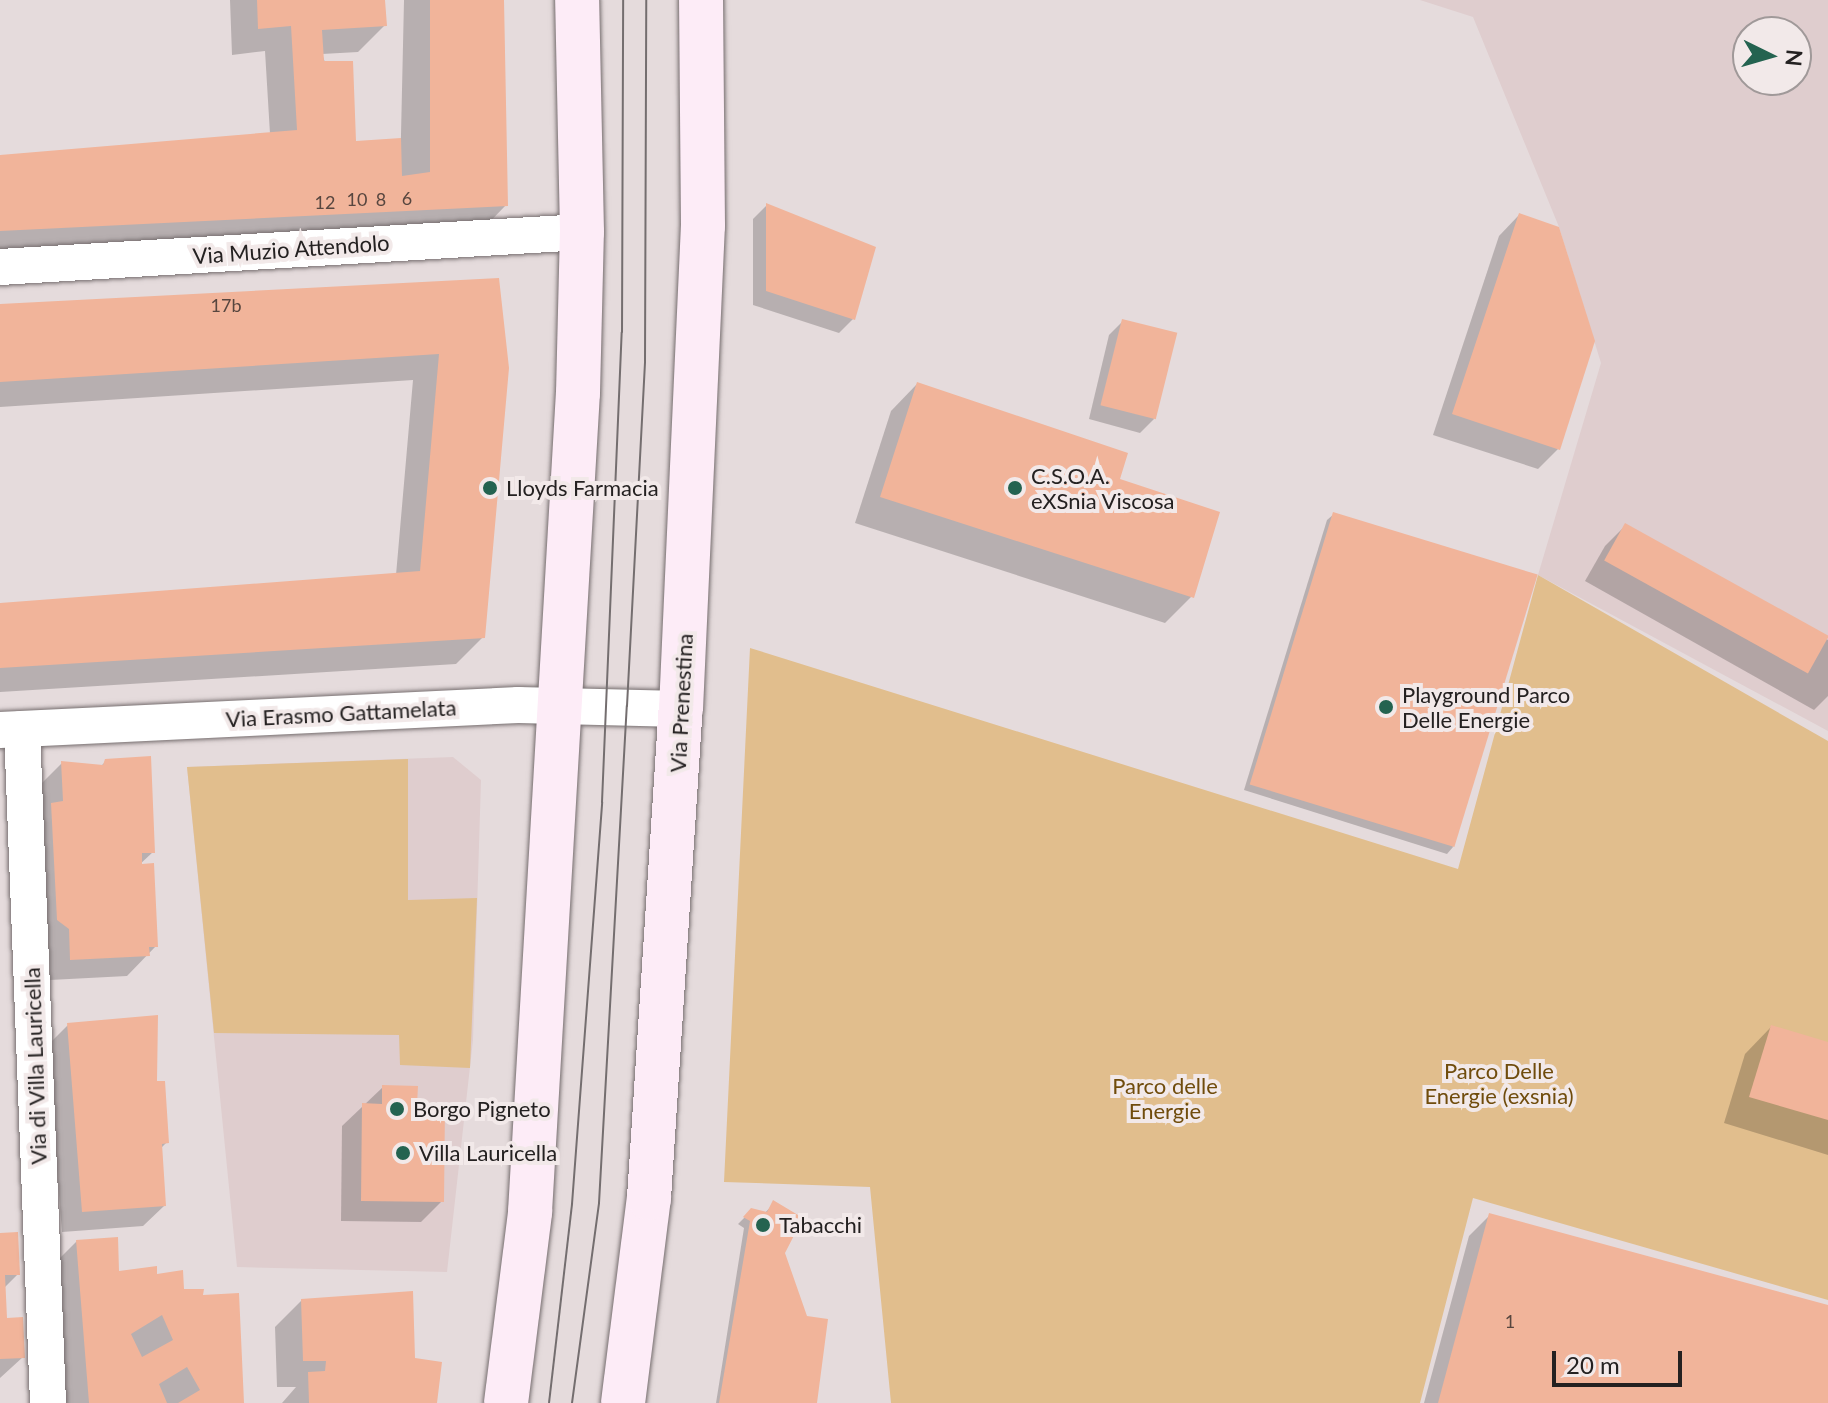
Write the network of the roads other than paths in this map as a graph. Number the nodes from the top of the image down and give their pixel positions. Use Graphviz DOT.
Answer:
graph roads {
  1 [pos="577,0"];
  2 [pos="701,0"];
  3 [pos="582,232"];
  4 [pos="0,267"];
  5 [pos="562,705"];
  6 [pos="681,709"];
  7 [pos="11,729"];
  8 [pos="48,1403"];
  9 [pos="506,1403"];
  10 [pos="623,1403"];
  1 -- 3 [label="main road"];
  2 -- 6 [label="main road, Via Prenestina"];
  3 -- 4 [label="street, Via Muzio Attendolo"];
  3 -- 5 [label="main road"];
  5 -- 6 [label="street, Via Erasmo Gattamelata"];
  5 -- 7 [label="street, Via Erasmo Gattamelata"];
  5 -- 9 [label="main road"];
  6 -- 10 [label="main road, Via Prenestina"];
  7 -- 8 [label="street, Via di Villa Lauricella"];
}
